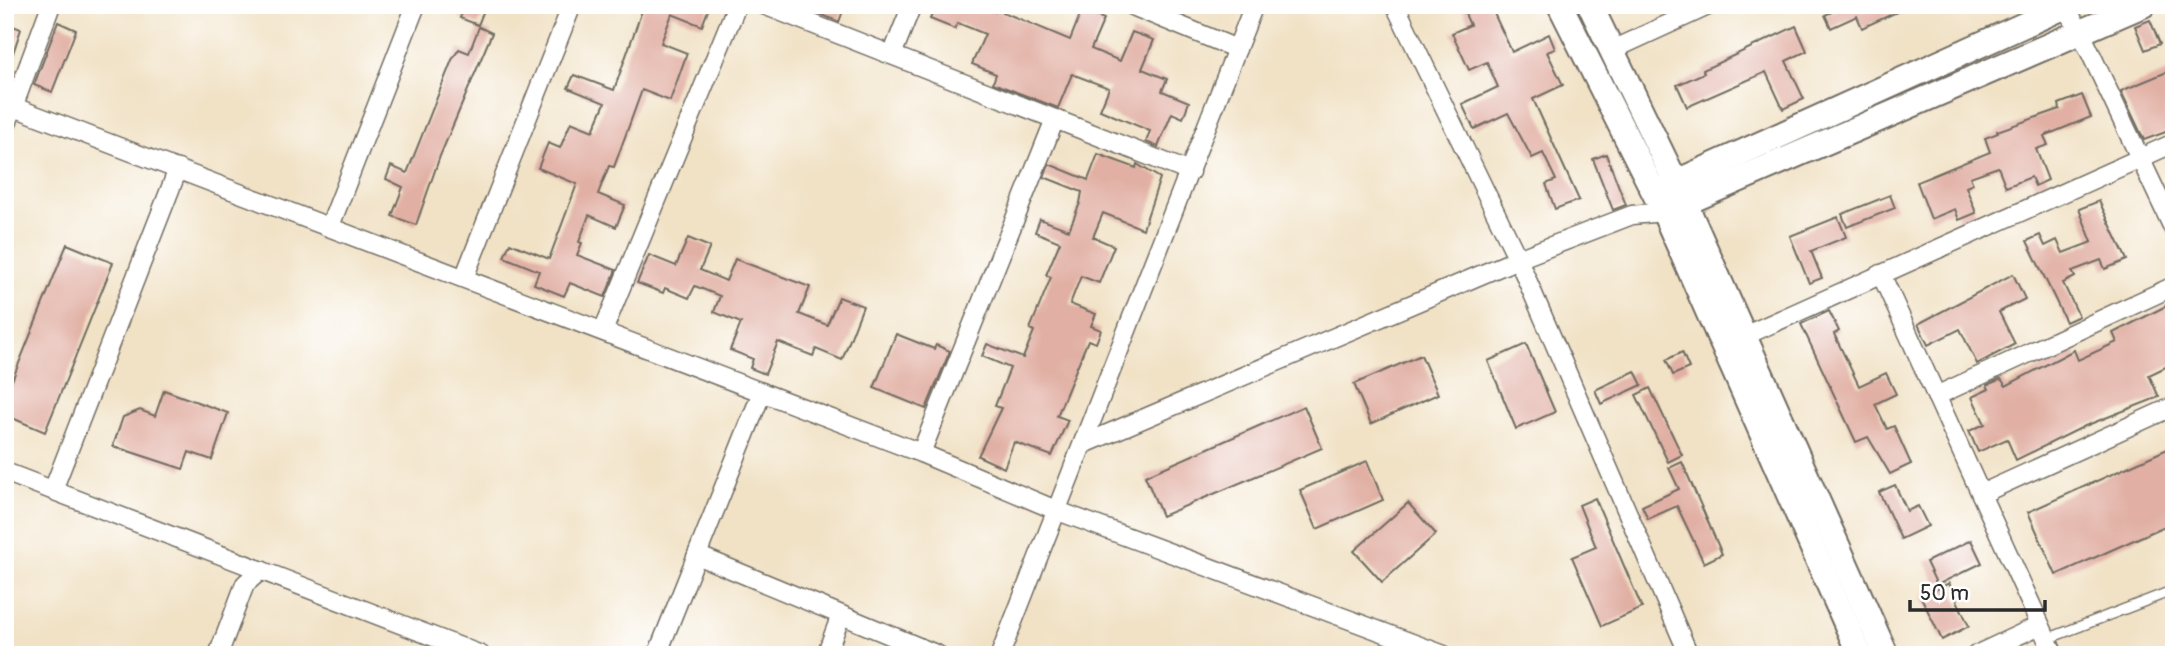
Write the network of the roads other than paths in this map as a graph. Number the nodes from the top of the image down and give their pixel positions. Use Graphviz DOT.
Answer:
graph roads {
  1 [pos="51,5"];
  2 [pos="416,5"];
  3 [pos="572,5"];
  4 [pos="737,5"];
  5 [pos="764,5"];
  6 [pos="912,5"];
  7 [pos="1130,5"];
  8 [pos="1254,5"];
  9 [pos="1395,5"];
  10 [pos="1560,5"];
  11 [pos="1590,5"];
  12 [pos="1710,5"];
  13 [pos="2143,5"];
  14 [pos="2066,6"];
  15 [pos="2081,33"];
  16 [pos="1237,49"];
  17 [pos="1612,50"];
  18 [pos="892,55"];
  19 [pos="14,107"];
  20 [pos="1055,119"];
  21 [pos="5,129"];
  22 [pos="2174,143"];
  23 [pos="2141,159"];
  24 [pos="177,169"];
  25 [pos="1190,172"];
  26 [pos="1670,197"];
  27 [pos="330,226"];
  28 [pos="2174,230"];
  29 [pos="1518,259"];
  30 [pos="1881,274"];
  31 [pos="464,278"];
  32 [pos="2174,286"];
  33 [pos="603,331"];
  34 [pos="1745,335"];
  35 [pos="1722,346"];
  36 [pos="762,392"];
  37 [pos="1936,396"];
  38 [pos="2174,406"];
  39 [pos="1084,444"];
  40 [pos="921,453"];
  41 [pos="5,472"];
  42 [pos="53,490"];
  43 [pos="1981,494"];
  44 [pos="1058,511"];
  45 [pos="697,555"];
  46 [pos="261,570"];
  47 [pos="2174,590"];
  48 [pos="841,615"];
  49 [pos="2047,640"];
  50 [pos="218,655"];
  51 [pos="481,655"];
  52 [pos="657,655"];
  53 [pos="826,655"];
  54 [pos="938,655"];
  55 [pos="1000,655"];
  56 [pos="1444,655"];
  57 [pos="1689,655"];
  58 [pos="1860,655"];
  59 [pos="1886,655"];
  60 [pos="1976,655"];
  1 -- 19 [label="street"];
  2 -- 27 [label="street"];
  3 -- 31 [label="street"];
  4 -- 33 [label="street"];
  5 -- 18 [label="street"];
  6 -- 18 [label="street"];
  7 -- 16 [label="street"];
  8 -- 16 [label="street"];
  9 -- 29 [label="street"];
  10 -- 26 [label="main road"];
  11 -- 17 [label="main road"];
  12 -- 17 [label="street"];
  13 -- 15 [label="main road"];
  14 -- 15 [label="street"];
  14 -- 26 [label="main road"];
  15 -- 23 [label="street"];
  15 -- 26 [label="main road"];
  16 -- 25 [label="street"];
  17 -- 26 [label="main road"];
  18 -- 20 [label="street"];
  19 -- 21 [label="street"];
  19 -- 24 [label="street"];
  20 -- 25 [label="street"];
  20 -- 40 [label="street"];
  22 -- 23 [label="street"];
  23 -- 28 [label="street"];
  23 -- 30 [label="street"];
  24 -- 27 [label="street"];
  24 -- 42 [label="street"];
  25 -- 39 [label="street"];
  26 -- 29 [label="street"];
  26 -- 34 [label="main road"];
  26 -- 35 [label="main road"];
  27 -- 31 [label="street"];
  29 -- 39 [label="street"];
  29 -- 57 [label="street"];
  30 -- 34 [label="street"];
  30 -- 37 [label="street"];
  31 -- 33 [label="street"];
  32 -- 37 [label="street"];
  33 -- 36 [label="street"];
  34 -- 35 [label="street"];
  34 -- 59 [label="main road"];
  35 -- 58 [label="main road"];
  36 -- 40 [label="street"];
  36 -- 45 [label="street"];
  37 -- 43 [label="street"];
  38 -- 43 [label="street"];
  39 -- 44 [label="street"];
  40 -- 44 [label="street"];
  41 -- 42 [label="street"];
  42 -- 46 [label="street"];
  43 -- 49 [label="street"];
  44 -- 55 [label="street"];
  44 -- 56 [label="street"];
  45 -- 48 [label="street"];
  45 -- 52 [label="street"];
  46 -- 50 [label="street"];
  46 -- 51 [label="street"];
  47 -- 49 [label="lane"];
  48 -- 53 [label="street"];
  48 -- 54 [label="street"];
  49 -- 60 [label="street"];
}
